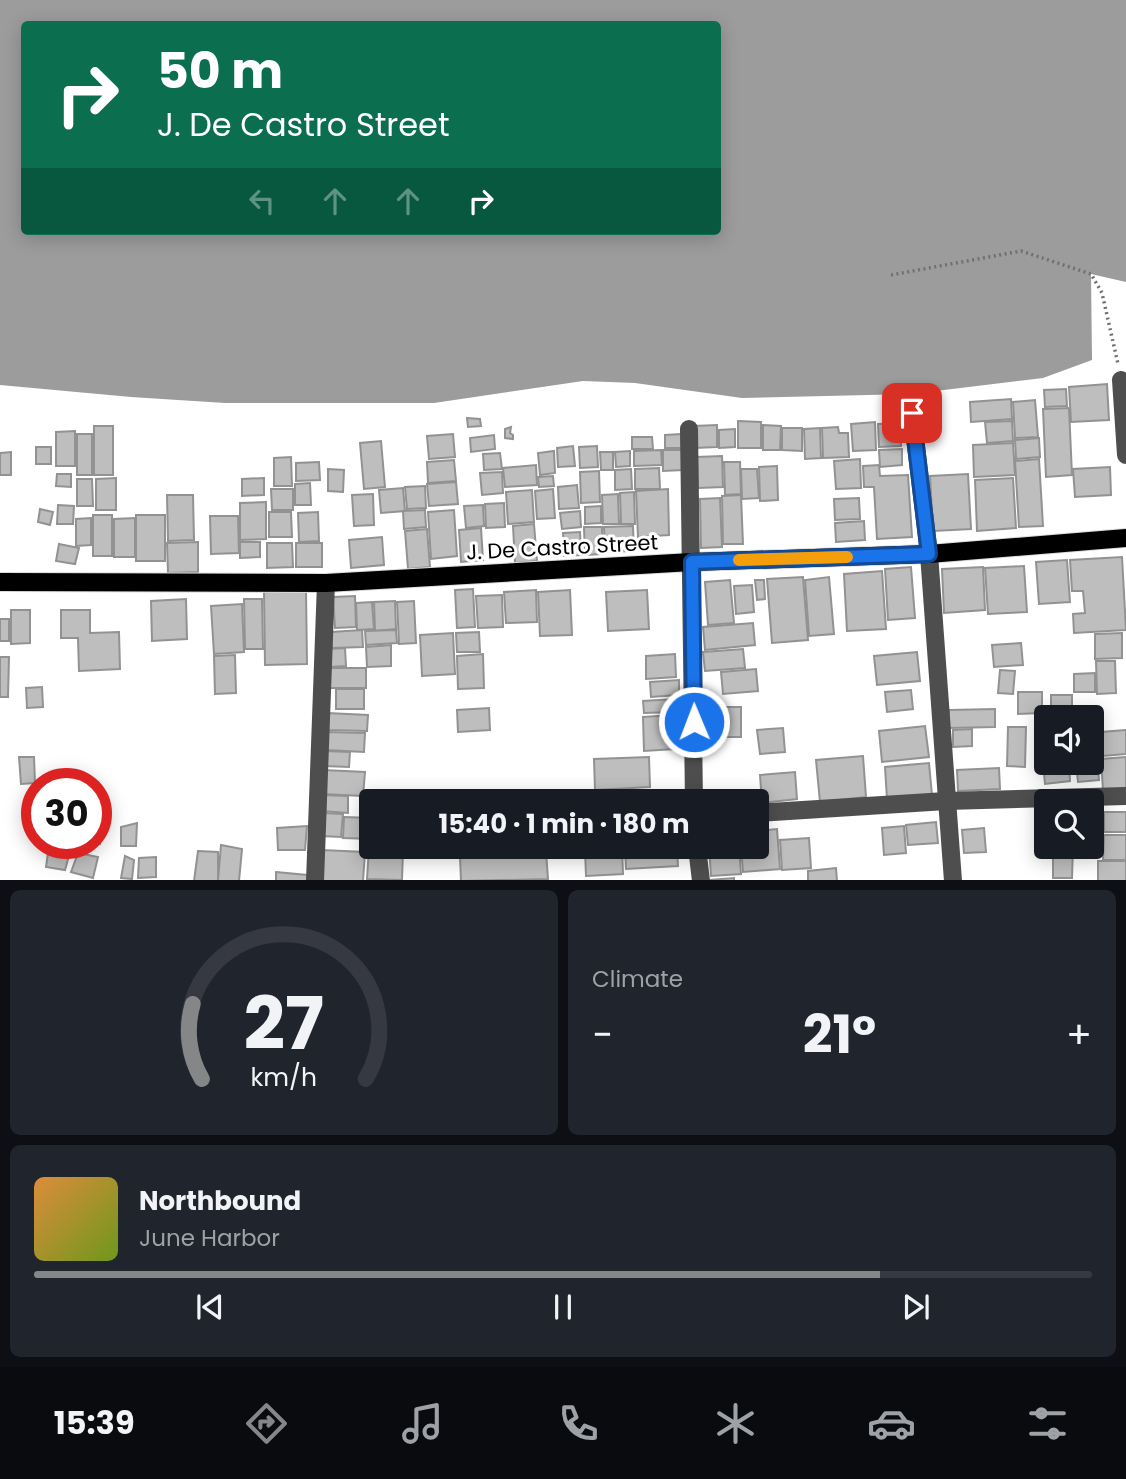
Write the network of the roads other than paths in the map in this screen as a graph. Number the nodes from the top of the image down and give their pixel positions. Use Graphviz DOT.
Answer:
graph roads {
  1 [pos="1121,380"];
  2 [pos="912,413"];
  3 [pos="689,429"];
  4 [pos="1126,455"];
  5 [pos="1126,538"];
  6 [pos="929,554"];
  7 [pos="692,562"];
  8 [pos="0,582"];
  9 [pos="326,583"];
  10 [pos="694,789"];
  11 [pos="1126,796"];
  12 [pos="946,801"];
  13 [pos="769,812"];
  14 [pos="698,859"];
  15 [pos="315,880"];
  16 [pos="701,880"];
  17 [pos="953,880"];
  1 -- 4 [label="street"];
  2 -- 6 [label="street"];
  3 -- 7 [label="street"];
  5 -- 6 [label="main road, J. De Castro Street"];
  6 -- 7 [label="main road, J. De Castro Street"];
  6 -- 12 [label="street"];
  7 -- 9 [label="main road, J. De Castro Street"];
  7 -- 10 [label="street"];
  8 -- 9 [label="main road, J. De Castro Street"];
  9 -- 15 [label="street"];
  11 -- 12 [label="street"];
  12 -- 13 [label="street"];
  12 -- 17 [label="street"];
  14 -- 16 [label="street"];
}
